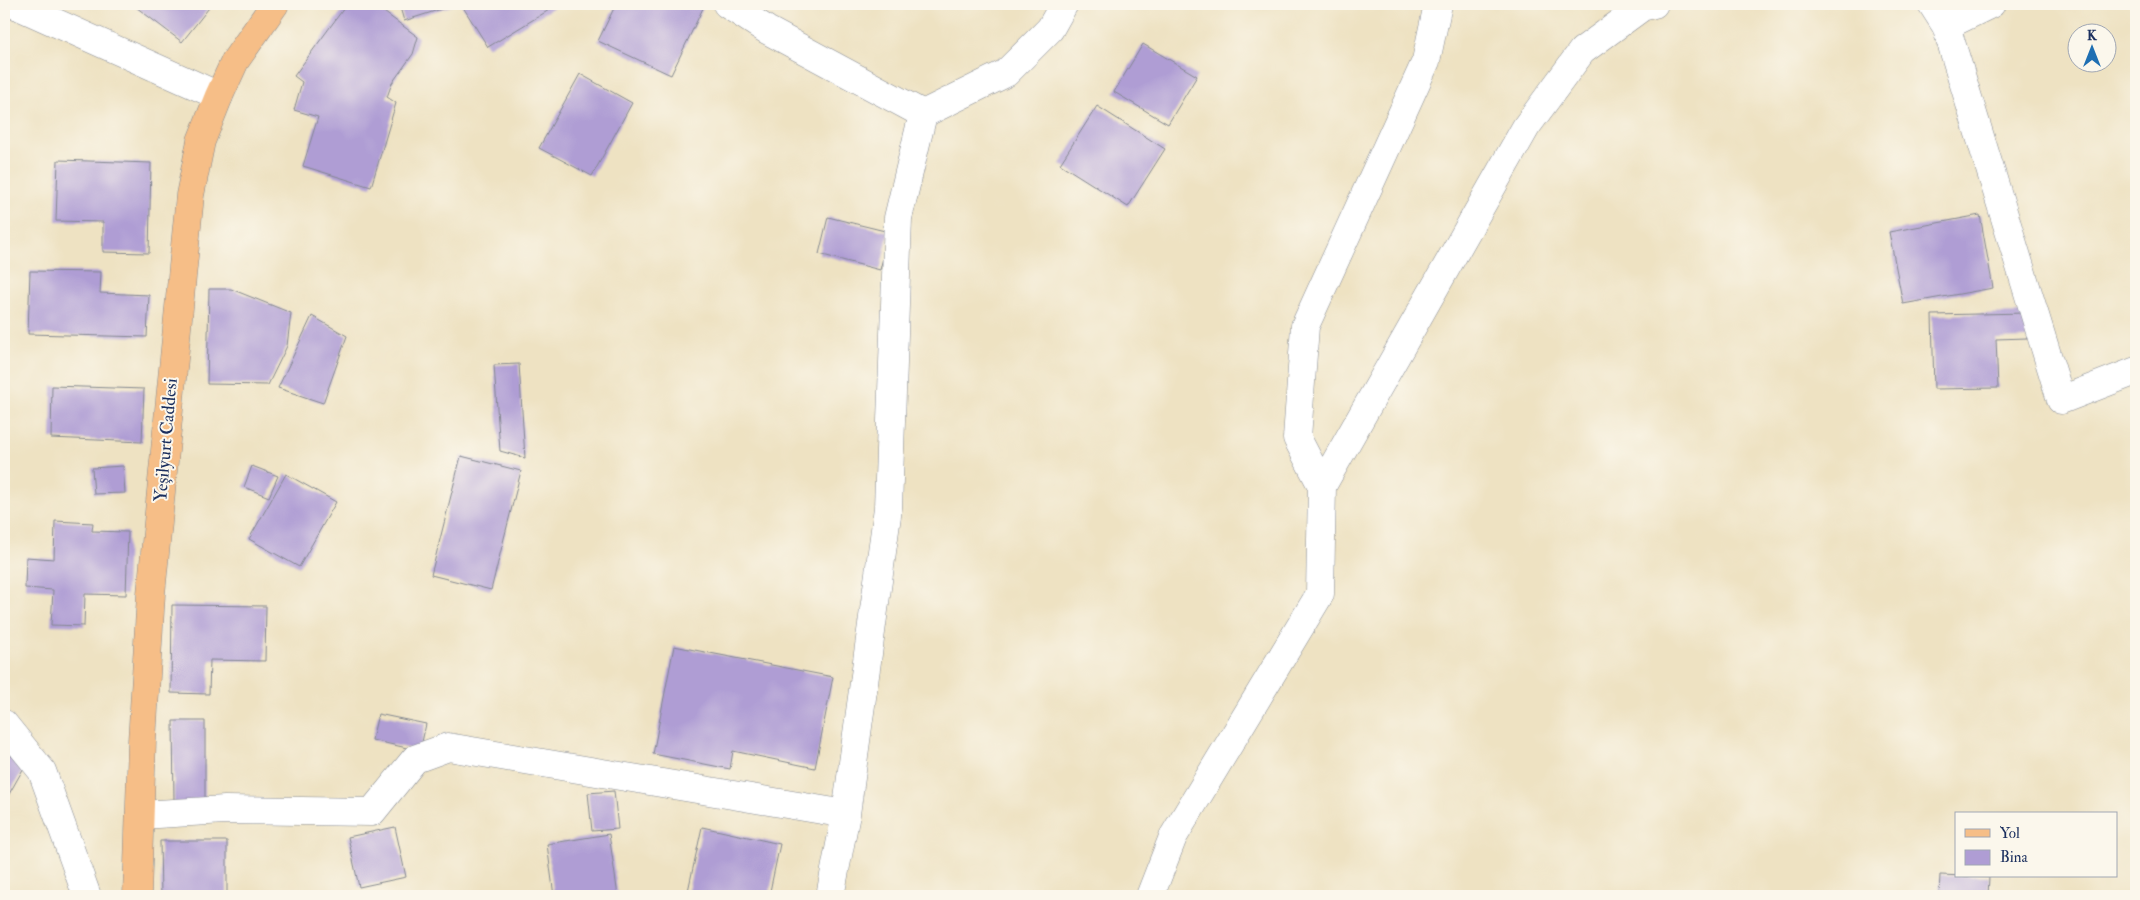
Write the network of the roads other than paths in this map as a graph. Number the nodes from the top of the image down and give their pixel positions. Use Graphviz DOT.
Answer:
graph roads {
  1 [pos="14,4"];
  2 [pos="275,4"];
  3 [pos="726,4"];
  4 [pos="1064,4"];
  5 [pos="1438,4"];
  6 [pos="1654,4"];
  7 [pos="1932,4"];
  8 [pos="1990,4"];
  9 [pos="1946,26"];
  10 [pos="219,96"];
  11 [pos="924,114"];
  12 [pos="2136,371"];
  13 [pos="1322,486"];
  14 [pos="4,724"];
  15 [pos="846,814"];
  16 [pos="140,816"];
  17 [pos="87,896"];
  18 [pos="137,896"];
  19 [pos="830,896"];
  20 [pos="1150,896"];
  1 -- 10 [label="street"];
  2 -- 10 [label="main road, Yeşilyurt Caddesi"];
  3 -- 11 [label="street"];
  4 -- 11 [label="street"];
  5 -- 13 [label="street"];
  6 -- 13 [label="street"];
  7 -- 9 [label="street"];
  8 -- 9 [label="street"];
  9 -- 12 [label="street"];
  10 -- 16 [label="main road, Yeşilyurt Caddesi"];
  11 -- 15 [label="street"];
  13 -- 20 [label="street"];
  14 -- 17 [label="street"];
  15 -- 16 [label="street"];
  15 -- 19 [label="street"];
  16 -- 18 [label="main road, Yeşilyurt Caddesi"];
}
